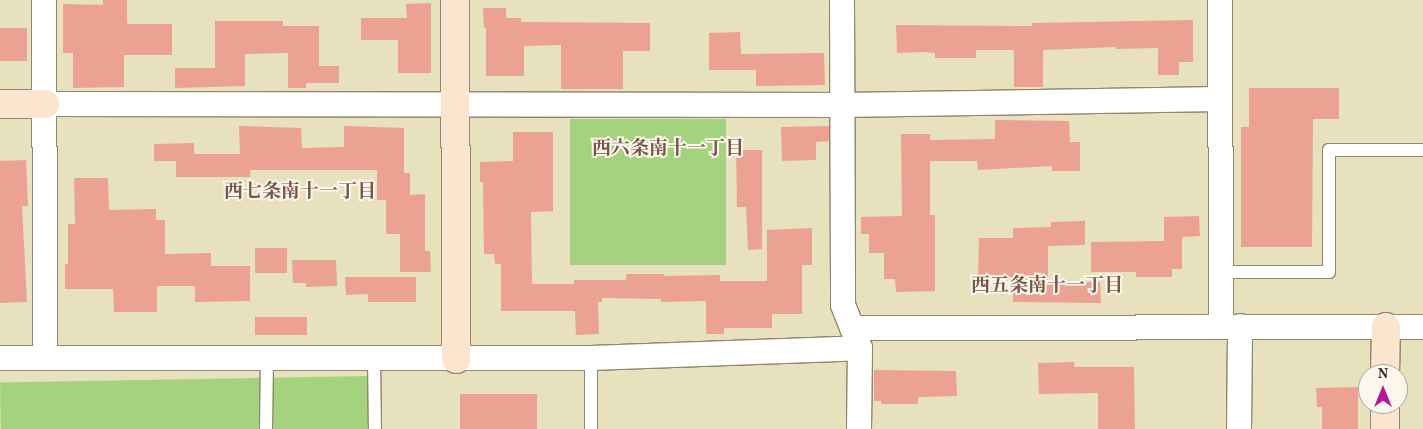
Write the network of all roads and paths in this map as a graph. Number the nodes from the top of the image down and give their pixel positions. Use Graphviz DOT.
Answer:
graph roads {
  1 [pos="44,0"];
  2 [pos="455,0"];
  3 [pos="842,0"];
  4 [pos="1220,0"];
  5 [pos="1220,99"];
  6 [pos="0,104"];
  7 [pos="45,104"];
  8 [pos="456,104"];
  9 [pos="842,105"];
  10 [pos="1423,150"];
  11 [pos="1220,272"];
  12 [pos="1231,326"];
  13 [pos="1386,326"];
  14 [pos="1423,327"];
  15 [pos="856,338"];
  16 [pos="0,358"];
  17 [pos="45,358"];
  18 [pos="590,358"];
  19 [pos="267,359"];
  20 [pos="374,359"];
  21 [pos="456,359"];
  22 [pos="1386,364"];
  23 [pos="1385,414"];
  24 [pos="266,429"];
  25 [pos="375,429"];
  26 [pos="591,429"];
  27 [pos="859,429"];
  28 [pos="1239,429"];
  29 [pos="1385,429"];
  1 -- 7 [label="street"];
  2 -- 8 [label="street"];
  3 -- 9 [label="street"];
  4 -- 5 [label="street"];
  5 -- 9 [label="street"];
  5 -- 11 [label="street"];
  6 -- 7 [label="street"];
  7 -- 8 [label="street"];
  7 -- 17 [label="street"];
  8 -- 9 [label="street"];
  8 -- 21 [label="street"];
  9 -- 15 [label="street"];
  10 -- 11 [label="lane"];
  11 -- 12 [label="street"];
  12 -- 13 [label="street"];
  12 -- 15 [label="street"];
  12 -- 28 [label="street"];
  13 -- 14 [label="street"];
  13 -- 22 [label="street"];
  15 -- 18 [label="street"];
  15 -- 27 [label="street"];
  16 -- 17 [label="street"];
  17 -- 19 [label="street"];
  18 -- 21 [label="street"];
  18 -- 26 [label="lane"];
  19 -- 20 [label="street"];
  19 -- 24 [label="lane"];
  20 -- 21 [label="street"];
  20 -- 25 [label="lane"];
  23 -- 29 [label="street"];
}
